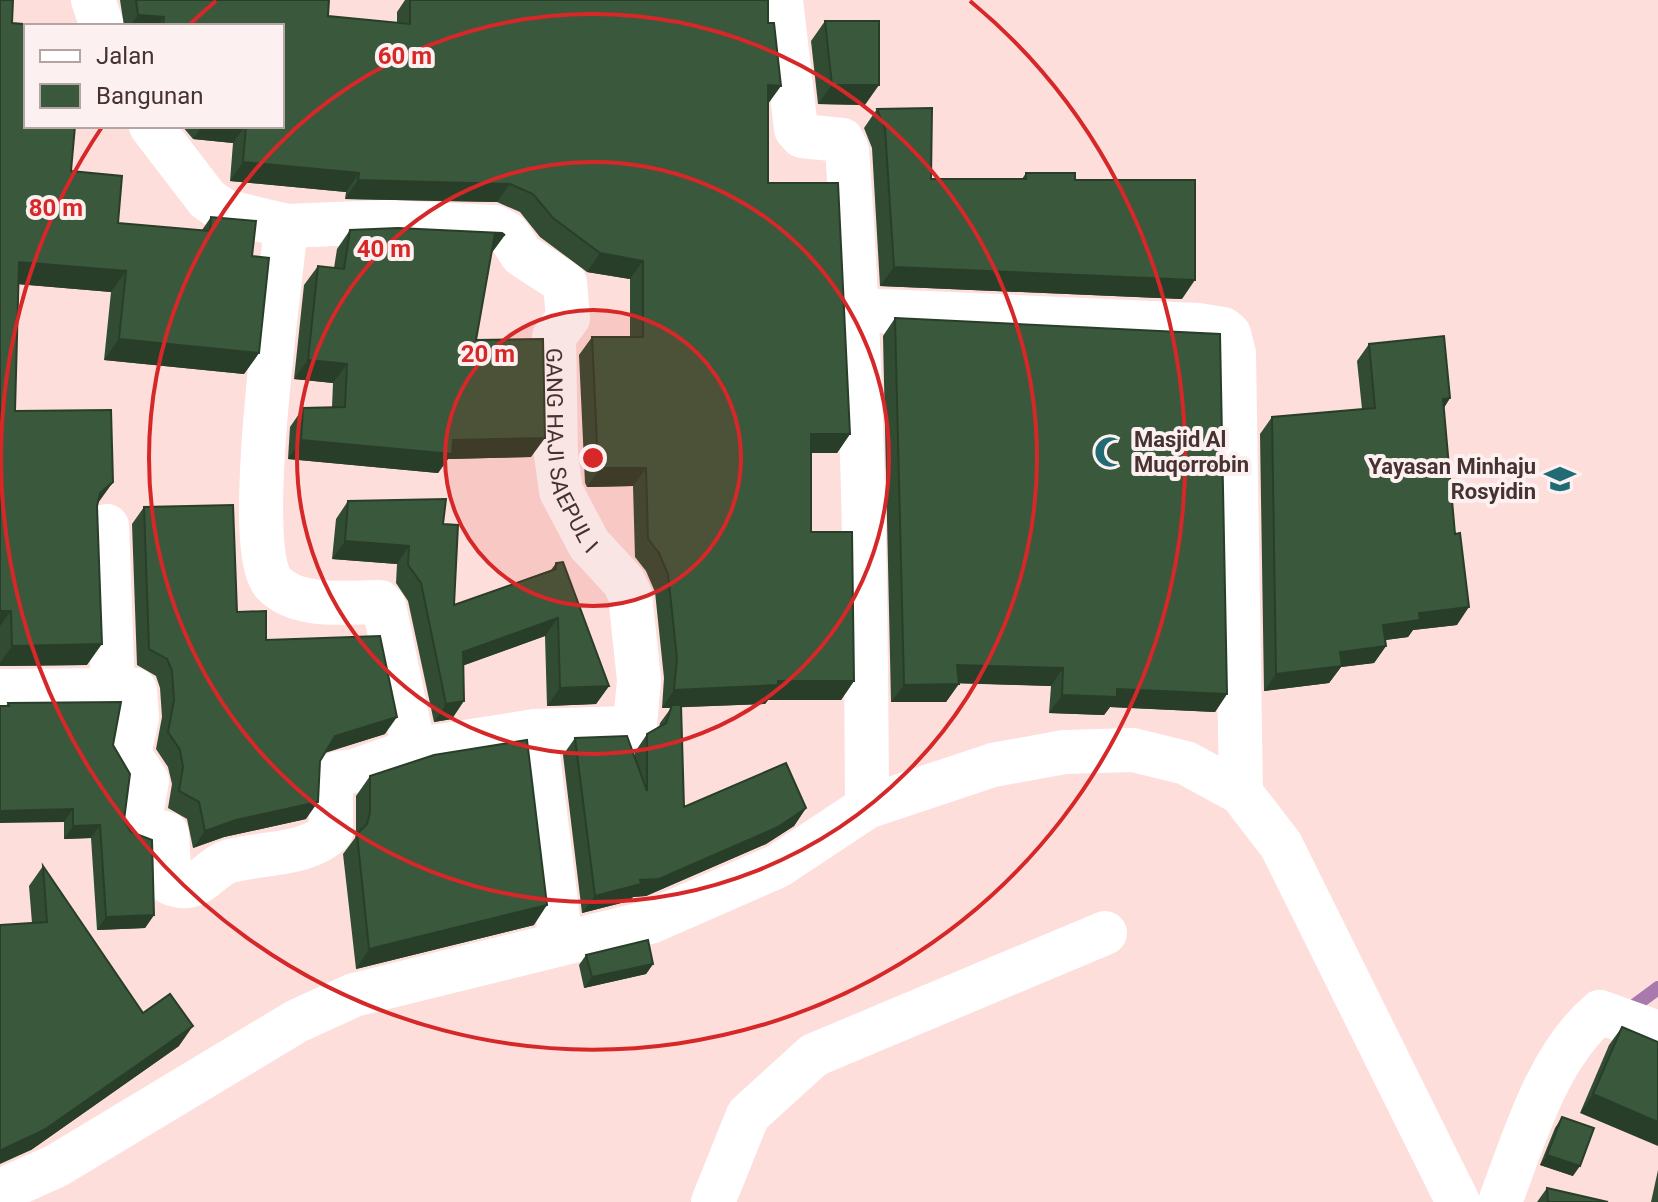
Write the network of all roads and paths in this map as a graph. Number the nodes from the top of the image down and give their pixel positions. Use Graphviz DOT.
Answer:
graph roads {
  1 [pos="93,0"];
  2 [pos="781,0"];
  3 [pos="101,24"];
  4 [pos="152,128"];
  5 [pos="286,226"];
  6 [pos="859,310"];
  7 [pos="107,526"];
  8 [pos="113,690"];
  9 [pos="0,691"];
  10 [pos="535,731"];
  11 [pos="414,750"];
  12 [pos="1241,793"];
  13 [pos="867,807"];
  14 [pos="1105,933"];
  15 [pos="561,943"];
  16 [pos="1632,1024"];
  17 [pos="0,1191"];
  18 [pos="713,1202"];
  19 [pos="1458,1202"];
  20 [pos="1500,1202"];
  1 -- 3 [label="street"];
  2 -- 6 [label="street"];
  4 -- 5 [label="street, GANG HAJI SAEPUL I"];
  5 -- 10 [label="street, GANG HAJI SAEPUL I"];
  5 -- 11 [label="street"];
  6 -- 12 [label="street"];
  6 -- 13 [label="street"];
  7 -- 8 [label="street"];
  8 -- 9 [label="street"];
  8 -- 11 [label="street"];
  10 -- 11 [label="street"];
  10 -- 15 [label="street"];
  12 -- 13 [label="street"];
  12 -- 19 [label="street"];
  13 -- 15 [label="street"];
  14 -- 18 [label="street"];
  15 -- 17 [label="street"];
  16 -- 20 [label="street"];
}
